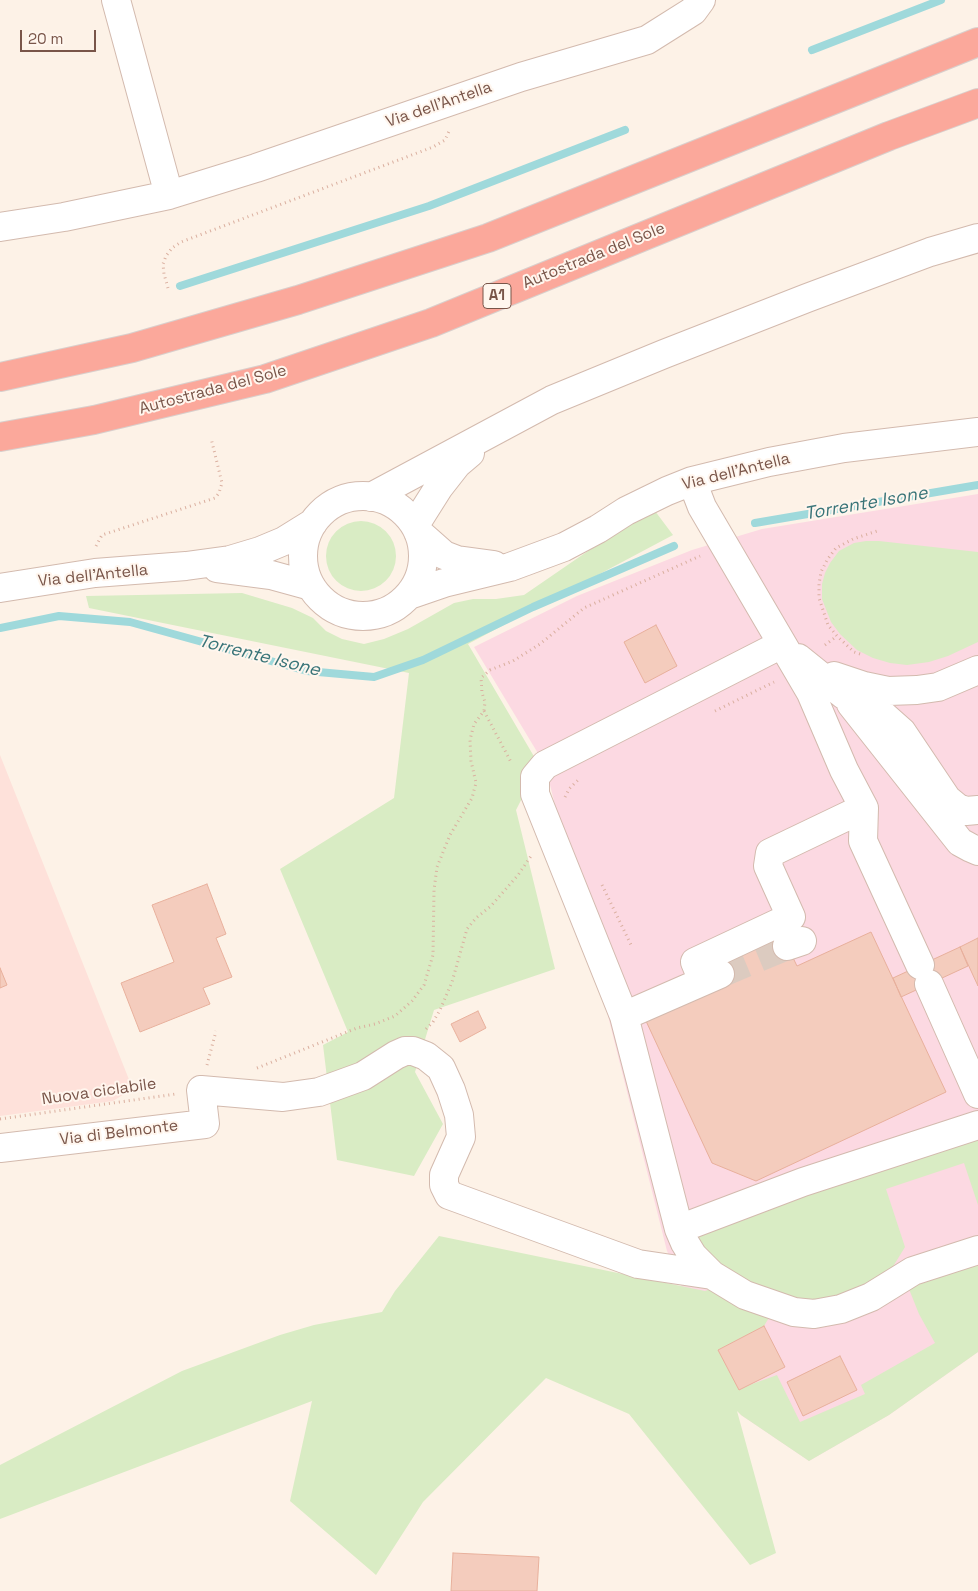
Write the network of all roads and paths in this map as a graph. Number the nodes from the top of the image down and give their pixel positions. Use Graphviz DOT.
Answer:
graph roads {
  1 [pos="116,0"];
  2 [pos="701,0"];
  3 [pos="978,42"];
  4 [pos="443,104"];
  5 [pos="978,104"];
  6 [pos="169,195"];
  7 [pos="0,227"];
  8 [pos="978,238"];
  9 [pos="168,288"];
  10 [pos="0,378"];
  11 [pos="497,429"];
  12 [pos="978,432"];
  13 [pos="0,437"];
  14 [pos="211,438"];
  15 [pos="692,481"];
  16 [pos="371,497"];
  17 [pos="313,523"];
  18 [pos="416,528"];
  19 [pos="880,530"];
  20 [pos="724,545"];
  21 [pos="94,550"];
  22 [pos="186,566"];
  23 [pos="510,567"];
  24 [pos="310,586"];
  25 [pos="0,588"];
  26 [pos="409,595"];
  27 [pos="837,636"];
  28 [pos="782,644"];
  29 [pos="825,645"];
  30 [pos="863,656"];
  31 [pos="811,668"];
  32 [pos="978,670"];
  33 [pos="782,678"];
  34 [pos="844,695"];
  35 [pos="484,711"];
  36 [pos="712,712"];
  37 [pos="581,777"];
  38 [pos="535,794"];
  39 [pos="565,804"];
  40 [pos="864,808"];
  41 [pos="978,810"];
  42 [pos="537,851"];
  43 [pos="978,851"];
  44 [pos="601,882"];
  45 [pos="631,945"];
  46 [pos="624,1016"];
  47 [pos="216,1031"];
  48 [pos="405,1051"];
  49 [pos="256,1068"];
  50 [pos="201,1090"];
  51 [pos="978,1094"];
  52 [pos="0,1118"];
  53 [pos="978,1125"];
  54 [pos="0,1148"];
  55 [pos="679,1229"];
  56 [pos="978,1250"];
  57 [pos="712,1275"];
  1 -- 6 [label="street"];
  2 -- 4 [label="street, Via dell'Antella"];
  3 -- 10 [label="highway"];
  4 -- 6 [label="street, Via dell'Antella"];
  4 -- 9 [label="path"];
  5 -- 13 [label="highway, Autostrada del Sole / A1"];
  6 -- 7 [label="street, Via dell'Antella"];
  8 -- 11 [label="street"];
  11 -- 16 [label="street"];
  11 -- 18 [label="street"];
  12 -- 15 [label="street, Via dell'Antella"];
  14 -- 21 [label="path"];
  15 -- 20 [label="street"];
  15 -- 23 [label="street, Via dell'Antella"];
  16 -- 17 [label="street, Via dell'Antella"];
  16 -- 18 [label="street, Via dell'Antella"];
  17 -- 22 [label="street, Via dell'Antella"];
  17 -- 24 [label="street, Via dell'Antella"];
  18 -- 23 [label="street, Via dell'Antella"];
  18 -- 26 [label="street, Via dell'Antella"];
  19 -- 27 [label="path"];
  20 -- 28 [label="street"];
  20 -- 35 [label="path"];
  22 -- 24 [label="street, Via dell'Antella"];
  22 -- 25 [label="street, Via dell'Antella"];
  23 -- 26 [label="street, Via dell'Antella"];
  24 -- 26 [label="street, Via dell'Antella"];
  27 -- 29 [label="path"];
  27 -- 30 [label="path"];
  28 -- 31 [label="street"];
  28 -- 38 [label="street"];
  28 -- 40 [label="street"];
  31 -- 32 [label="street"];
  31 -- 34 [label="street"];
  33 -- 36 [label="path"];
  34 -- 41 [label="street"];
  34 -- 43 [label="street"];
  35 -- 38 [label="path"];
  35 -- 49 [label="path"];
  37 -- 39 [label="path"];
  38 -- 46 [label="street"];
  40 -- 46 [label="street"];
  40 -- 51 [label="street"];
  42 -- 48 [label="path"];
  44 -- 45 [label="path"];
  46 -- 55 [label="street"];
  47 -- 50 [label="path"];
  48 -- 50 [label="street"];
  48 -- 57 [label="street"];
  50 -- 52 [label="path, Nuova ciclabile"];
  50 -- 54 [label="street, Via di Belmonte"];
  53 -- 55 [label="street"];
  55 -- 57 [label="street"];
  56 -- 57 [label="street"];
}
